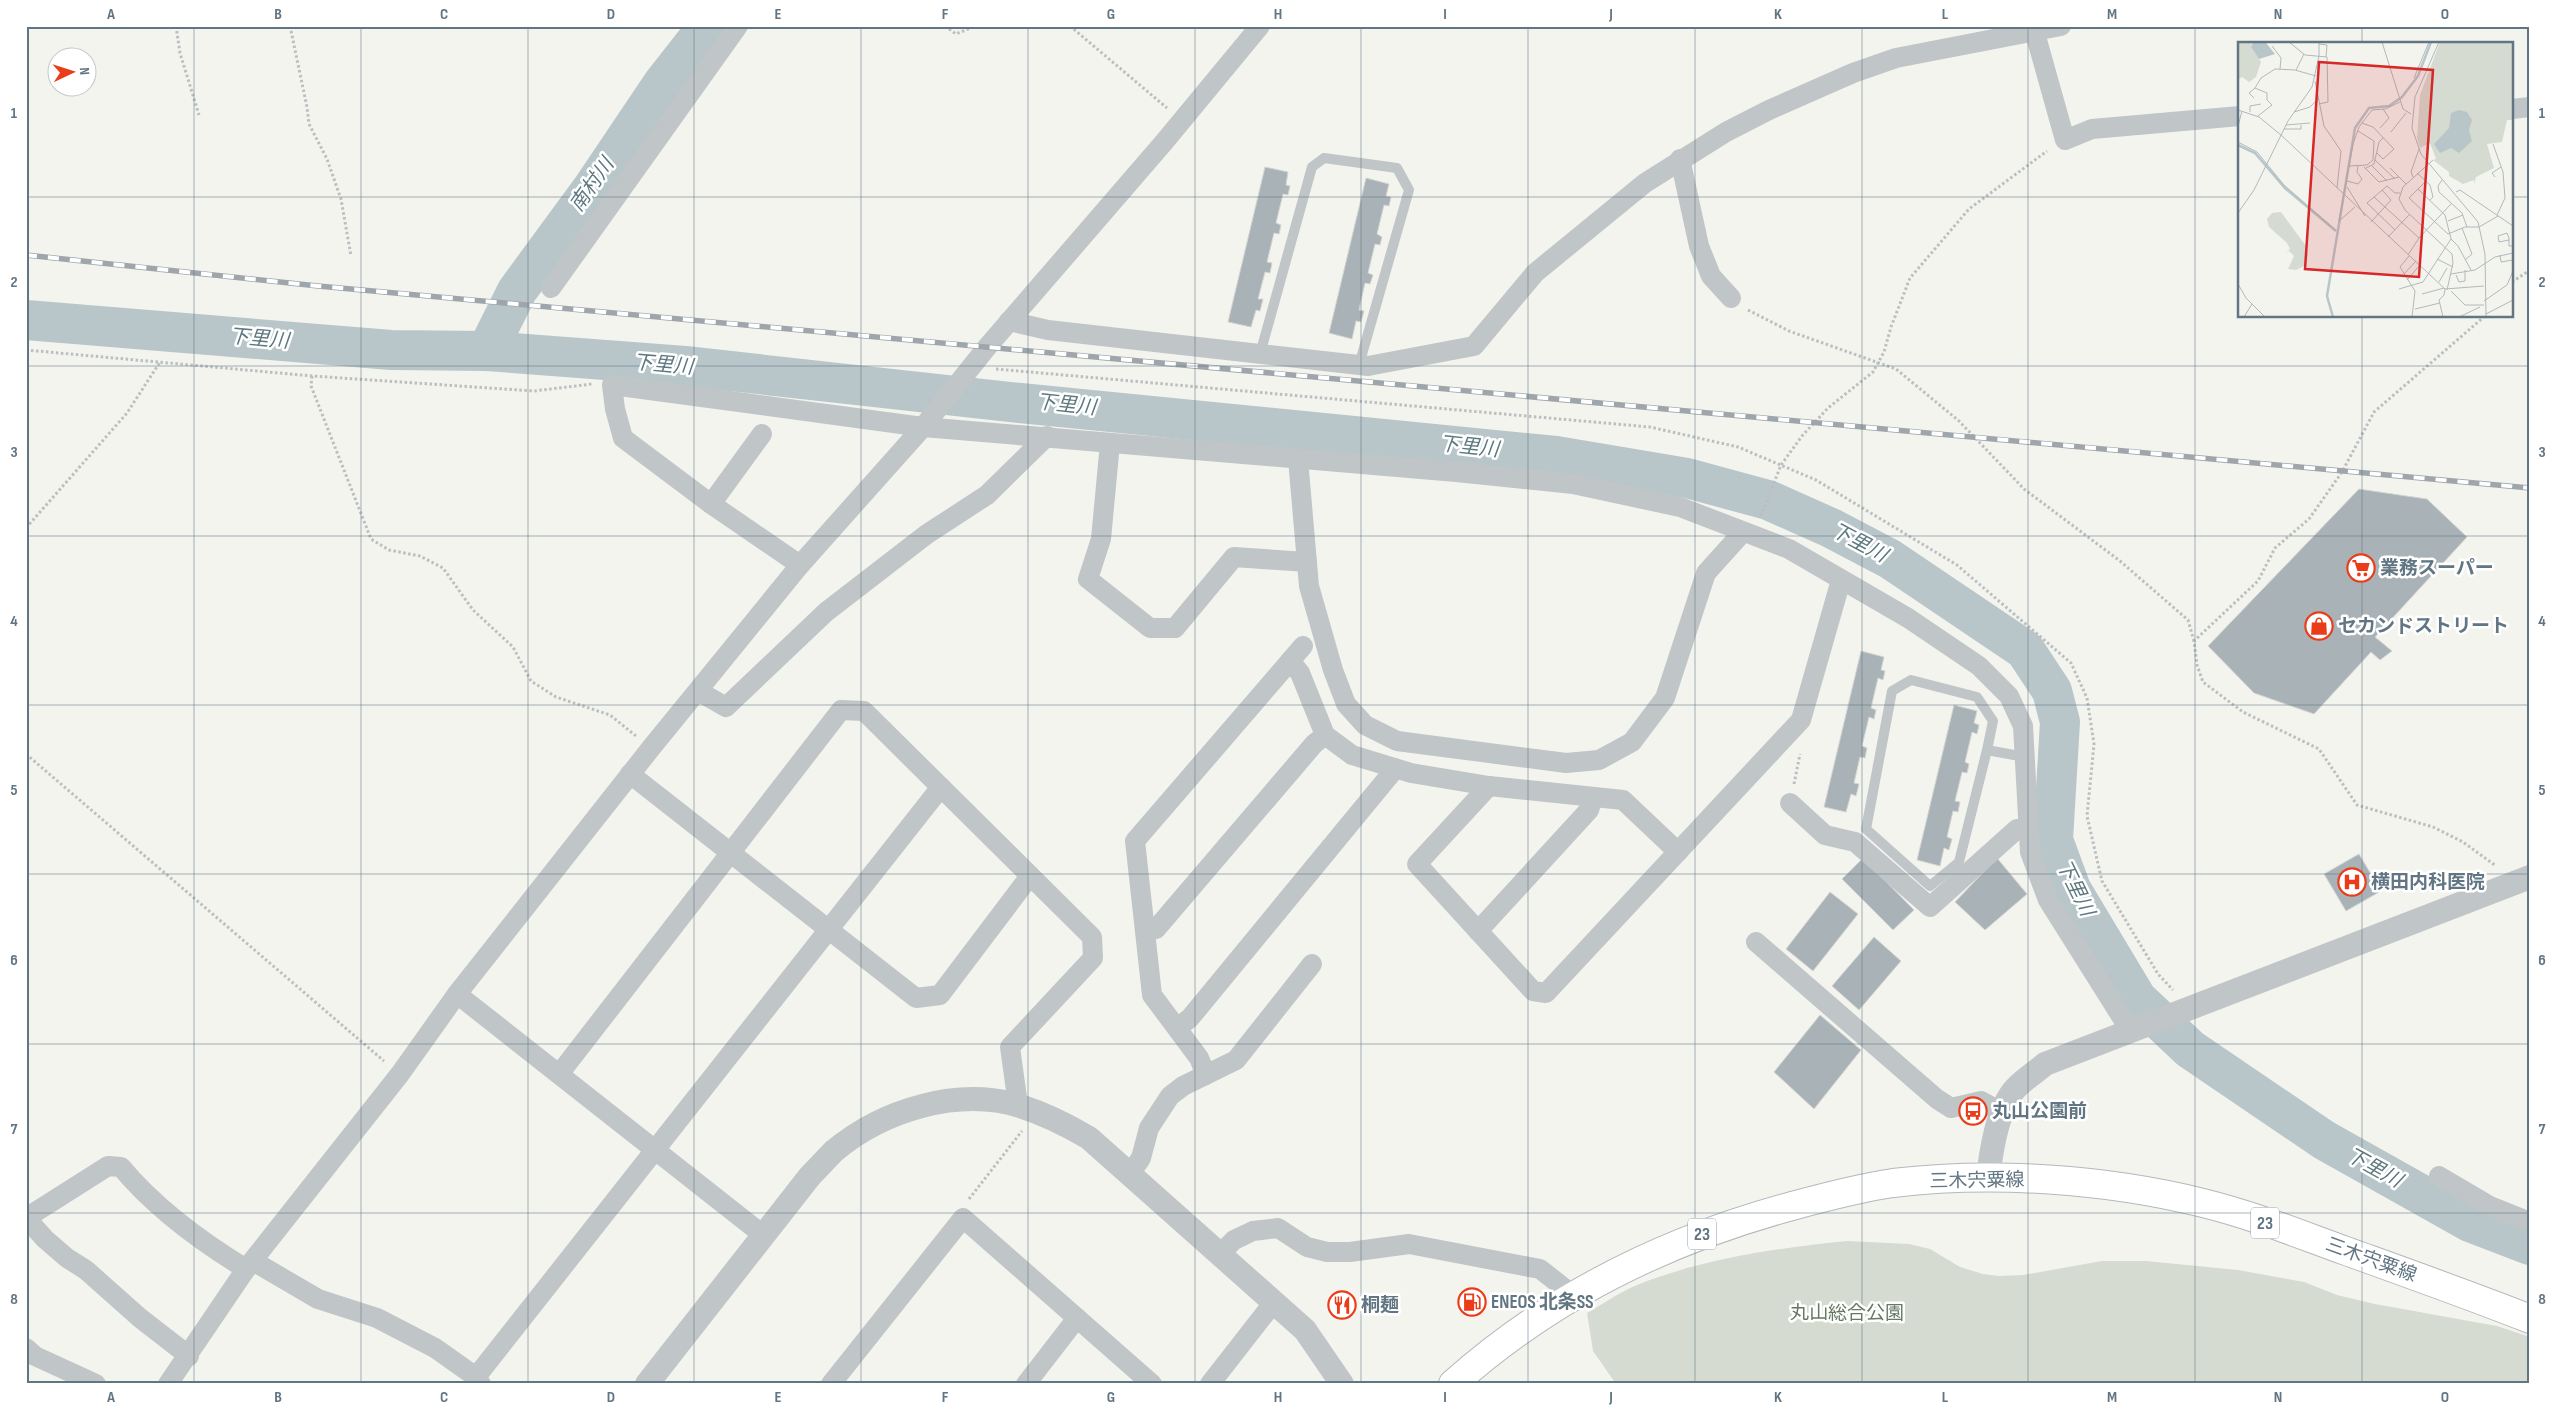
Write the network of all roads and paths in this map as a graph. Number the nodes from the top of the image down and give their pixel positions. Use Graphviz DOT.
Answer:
graph roads {
  1 [pos="176,26"];
  2 [pos="290,26"];
  3 [pos="738,26"];
  4 [pos="945,26"];
  5 [pos="975,26"];
  6 [pos="1070,26"];
  7 [pos="1260,26"];
  8 [pos="2061,26"];
  9 [pos="2034,33"];
  10 [pos="2530,107"];
  11 [pos="2514,109"];
  12 [pos="199,115"];
  13 [pos="2238,116"];
  14 [pos="1183,120"];
  15 [pos="2065,140"];
  16 [pos="1680,159"];
  17 [pos="351,256"];
  18 [pos="2530,270"];
  19 [pos="2514,281"];
  20 [pos="551,288"];
  21 [pos="1731,298"];
  22 [pos="2483,318"];
  23 [pos="1009,321"];
  24 [pos="26,350"];
  25 [pos="1260,354"];
  26 [pos="160,362"];
  27 [pos="1878,363"];
  28 [pos="1359,365"];
  29 [pos="970,369"];
  30 [pos="312,376"];
  31 [pos="612,385"];
  32 [pos="927,422"];
  33 [pos="762,434"];
  34 [pos="1047,436"];
  35 [pos="1110,443"];
  36 [pos="1298,459"];
  37 [pos="1781,465"];
  38 [pos="711,504"];
  39 [pos="26,528"];
  40 [pos="1748,534"];
  41 [pos="1307,562"];
  42 [pos="800,565"];
  43 [pos="1841,580"];
  44 [pos="2194,640"];
  45 [pos="698,691"];
  46 [pos="1799,723"];
  47 [pos="1325,735"];
  48 [pos="651,748"];
  49 [pos="1987,750"];
  50 [pos="26,754"];
  51 [pos="2025,757"];
  52 [pos="1394,768"];
  53 [pos="630,774"];
  54 [pos="1489,786"];
  55 [pos="941,787"];
  56 [pos="1593,797"];
  57 [pos="1790,803"];
  58 [pos="2029,827"];
  59 [pos="731,852"];
  60 [pos="1678,852"];
  61 [pos="1030,876"];
  62 [pos="2530,877"];
  63 [pos="2508,886"];
  64 [pos="829,930"];
  65 [pos="1478,930"];
  66 [pos="1145,931"];
  67 [pos="1756,942"];
  68 [pos="1312,964"];
  69 [pos="457,994"];
  70 [pos="2191,1010"];
  71 [pos="1177,1028"];
  72 [pos="2131,1032"];
  73 [pos="560,1073"];
  74 [pos="400,1074"];
  75 [pos="1206,1075"];
  76 [pos="1028,1109"];
  77 [pos="2003,1113"];
  78 [pos="657,1150"];
  79 [pos="1130,1174"];
  80 [pos="2439,1176"];
  81 [pos="1988,1178"];
  82 [pos="26,1218"];
  83 [pos="962,1218"];
  84 [pos="2530,1222"];
  85 [pos="764,1235"];
  86 [pos="1220,1254"];
  87 [pos="250,1265"];
  88 [pos="1573,1295"];
  89 [pos="1274,1302"];
  90 [pos="1077,1318"];
  91 [pos="2530,1319"];
  92 [pos="26,1348"];
  93 [pos="189,1356"];
  94 [pos="479,1380"];
  95 [pos="96,1384"];
  96 [pos="168,1384"];
  97 [pos="647,1384"];
  98 [pos="831,1384"];
  99 [pos="1026,1384"];
  100 [pos="1152,1384"];
  101 [pos="1210,1384"];
  102 [pos="1342,1384"];
  103 [pos="1453,1384"];
  1 -- 12 [label="path"];
  2 -- 17 [label="path"];
  3 -- 20 [label="street"];
  4 -- 5 [label="path"];
  6 -- 14 [label="path"];
  7 -- 14 [label="street"];
  8 -- 9 [label="street"];
  9 -- 15 [label="street"];
  9 -- 16 [label="street"];
  10 -- 11 [label="street"];
  13 -- 15 [label="street"];
  14 -- 23 [label="street"];
  15 -- 27 [label="path"];
  16 -- 21 [label="street"];
  16 -- 28 [label="street"];
  18 -- 19 [label="path"];
  21 -- 27 [label="path"];
  22 -- 44 [label="path"];
  23 -- 25 [label="street"];
  23 -- 29 [label="street"];
  24 -- 26 [label="path"];
  25 -- 28 [label="street"];
  25 -- 28 [label="lane"];
  26 -- 30 [label="path"];
  26 -- 39 [label="path"];
  27 -- 37 [label="path"];
  27 -- 44 [label="path"];
  29 -- 32 [label="street"];
  29 -- 37 [label="path"];
  30 -- 31 [label="path"];
  30 -- 48 [label="path"];
  31 -- 32 [label="street"];
  31 -- 38 [label="street"];
  32 -- 34 [label="street"];
  32 -- 42 [label="street"];
  33 -- 38 [label="street"];
  34 -- 35 [label="street"];
  34 -- 45 [label="street"];
  35 -- 36 [label="street"];
  35 -- 41 [label="street"];
  36 -- 40 [label="street"];
  36 -- 41 [label="street"];
  37 -- 40 [label="path"];
  37 -- 70 [label="path"];
  38 -- 42 [label="street"];
  40 -- 41 [label="street"];
  40 -- 43 [label="street"];
  42 -- 45 [label="street"];
  43 -- 46 [label="street"];
  43 -- 51 [label="street"];
  44 -- 63 [label="path"];
  45 -- 48 [label="street"];
  46 -- 57 [label="path"];
  46 -- 60 [label="street"];
  47 -- 52 [label="street"];
  47 -- 66 [label="street"];
  47 -- 66 [label="street"];
  48 -- 53 [label="street"];
  49 -- 49 [label="lane"];
  49 -- 51 [label="lane"];
  50 -- 74 [label="path"];
  51 -- 58 [label="street"];
  52 -- 54 [label="street"];
  52 -- 71 [label="street"];
  53 -- 59 [label="street"];
  53 -- 69 [label="street"];
  54 -- 56 [label="street"];
  54 -- 65 [label="street"];
  55 -- 59 [label="street"];
  55 -- 61 [label="street"];
  55 -- 64 [label="street"];
  56 -- 60 [label="street"];
  56 -- 65 [label="street"];
  57 -- 58 [label="street"];
  58 -- 72 [label="street"];
  59 -- 64 [label="street"];
  59 -- 73 [label="street"];
  60 -- 65 [label="street"];
  61 -- 64 [label="street"];
  61 -- 76 [label="street"];
  62 -- 63 [label="street"];
  63 -- 70 [label="street"];
  64 -- 78 [label="street"];
  66 -- 71 [label="street"];
  67 -- 77 [label="street"];
  68 -- 75 [label="street"];
  69 -- 73 [label="street"];
  69 -- 74 [label="street"];
  70 -- 72 [label="street"];
  71 -- 75 [label="street"];
  72 -- 77 [label="street"];
  73 -- 78 [label="street"];
  74 -- 87 [label="street"];
  75 -- 79 [label="street"];
  76 -- 79 [label="street"];
  76 -- 83 [label="path"];
  76 -- 85 [label="street"];
  77 -- 81 [label="street"];
  78 -- 85 [label="street"];
  78 -- 94 [label="street"];
  79 -- 86 [label="street"];
  80 -- 84 [label="street"];
  81 -- 88 [label="main road, 三木宍粟線 / 23"];
  81 -- 91 [label="main road, 三木宍粟線 / 23"];
  82 -- 87 [label="street"];
  82 -- 93 [label="street"];
  83 -- 90 [label="street"];
  83 -- 98 [label="street"];
  85 -- 97 [label="street"];
  86 -- 88 [label="street"];
  86 -- 89 [label="street"];
  87 -- 93 [label="street"];
  87 -- 94 [label="street"];
  88 -- 103 [label="main road, 三木宍粟線 / 23"];
  89 -- 101 [label="street"];
  89 -- 102 [label="street"];
  90 -- 99 [label="street"];
  90 -- 100 [label="street"];
  92 -- 95 [label="street"];
  93 -- 96 [label="street"];
}
